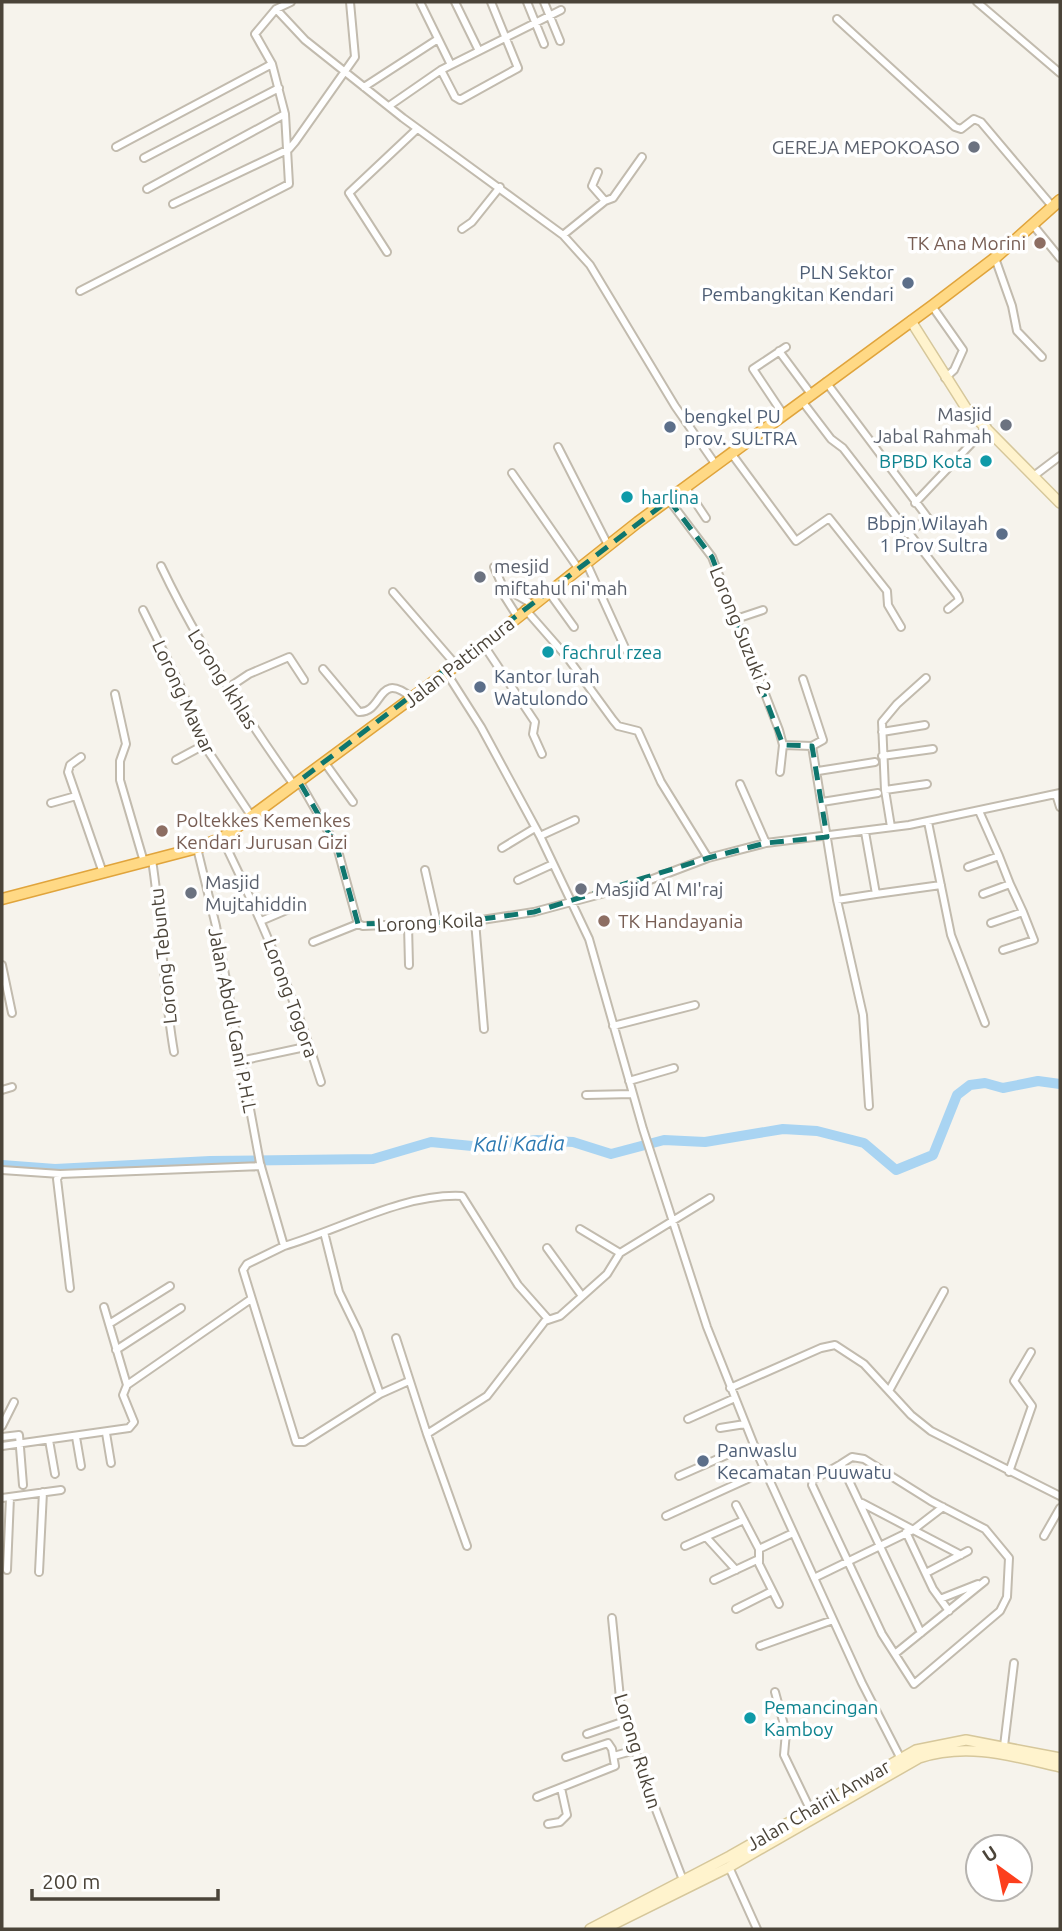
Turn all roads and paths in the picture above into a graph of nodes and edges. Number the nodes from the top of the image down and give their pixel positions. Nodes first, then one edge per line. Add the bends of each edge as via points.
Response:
1 (291, 2) edge
2 (350, 2) edge
3 (420, 2) edge
4 (455, 2) edge
5 (491, 2) edge
6 (527, 2) edge
7 (544, 2) edge
8 (977, 2) edge
9 (276, 9) junction
10 (561, 10) dead end
11 (550, 16) junction
12 (837, 19) dead end
13 (535, 23) junction
14 (438, 38) junction
15 (506, 38) junction
16 (560, 41) dead end
17 (544, 44) dead end
18 (479, 51) junction
19 (272, 64) junction
20 (451, 65) junction
21 (440, 70) junction
22 (345, 72) junction
23 (1060, 73) edge
24 (364, 87) junction
25 (279, 88) junction
26 (389, 106) junction
27 (285, 114) junction
28 (416, 129) junction
29 (116, 147) dead end
30 (289, 149) junction
31 (642, 157) dead end
32 (144, 158) dead end
33 (598, 172) dead end
34 (500, 187) junction
35 (148, 189) dead end
36 (605, 201) junction
37 (1056, 203) edge
38 (173, 204) dead end
39 (1033, 225) junction
40 (462, 229) dead end
41 (563, 235) junction
42 (387, 252) dead end
43 (995, 258) junction
44 (1060, 258) edge
45 (80, 291) dead end
46 (932, 306) junction
47 (911, 321) junction
48 (786, 347) dead end
49 (779, 351) junction
50 (1042, 357) dead end
51 (945, 378) junction
52 (826, 382) junction
53 (806, 397) junction
54 (783, 414) junction
55 (987, 427) junction
56 (558, 447) dead end
57 (731, 453) junction
58 (1060, 456) edge
59 (716, 465) junction
60 (512, 473) dead end
61 (1035, 475) junction
62 (686, 488) junction
63 (669, 499) junction
64 (915, 503) junction
65 (1060, 503) edge
66 (706, 518) dead end
67 (907, 534) junction
68 (608, 545) junction
69 (582, 565) junction
70 (161, 566) dead end
71 (495, 567) dead end
72 (503, 587) junction
73 (548, 591) junction
74 (393, 592) dead end
75 (948, 609) dead end
76 (143, 610) dead end
77 (525, 610) junction
78 (763, 610) dead end
79 (736, 619) junction
80 (574, 627) dead end
81 (901, 627) dead end
82 (483, 644) junction
83 (626, 650) dead end
84 (456, 665) junction
85 (323, 669) dead end
86 (446, 672) junction
87 (926, 678) dead end
88 (803, 679) dead end
89 (304, 680) dead end
90 (228, 688) junction
91 (115, 694) dead end
92 (412, 698) junction
93 (925, 725) dead end
94 (882, 732) junction
95 (204, 745) junction
96 (783, 745) junction
97 (812, 746) junction
98 (933, 749) dead end
99 (542, 754) dead end
100 (882, 756) junction
101 (81, 757) dead end
102 (176, 760) dead end
103 (875, 762) dead end
104 (325, 763) junction
105 (818, 771) junction
106 (780, 772) dead end
107 (296, 783) junction
108 (740, 784) dead end
109 (927, 784) dead end
110 (881, 792) junction
111 (1058, 793) edge
112 (76, 796) junction
113 (353, 802) dead end
114 (51, 803) dead end
115 (822, 803) junction
116 (1060, 807) edge
117 (979, 811) junction
118 (252, 817) junction
119 (575, 820) dead end
120 (928, 822) junction
121 (891, 827) junction
122 (535, 828) junction
123 (865, 832) junction
124 (540, 836) junction
125 (827, 837) junction
126 (222, 838) junction
127 (766, 843) junction
128 (197, 848) junction
129 (502, 848) dead end
130 (999, 856) junction
131 (708, 858) junction
132 (148, 861) junction
133 (553, 864) junction
134 (968, 867) dead end
135 (425, 870) dead end
136 (103, 873) junction
137 (517, 880) dead end
138 (1010, 884) junction
139 (941, 885) junction
140 (876, 894) junction
141 (983, 894) dead end
142 (2, 899) edge
143 (837, 900) junction
144 (573, 902) junction
145 (293, 906) dead end
146 (1023, 912) junction
147 (261, 920) junction
148 (475, 921) junction
149 (437, 923) junction
150 (991, 923) dead end
151 (358, 924) junction
152 (408, 925) junction
153 (313, 942) dead end
154 (1003, 950) dead end
155 (2, 965) edge
156 (409, 965) dead end
157 (695, 1005) dead end
158 (12, 1013) dead end
159 (985, 1023) dead end
160 (613, 1026) junction
161 (484, 1029) dead end
162 (310, 1046) junction
163 (174, 1052) dead end
164 (240, 1061) junction
165 (674, 1068) dead end
166 (629, 1081) junction
167 (321, 1082) dead end
168 (12, 1087) dead end
169 (2, 1090) edge
170 (633, 1094) junction
171 (586, 1095) dead end
172 (869, 1106) dead end
173 (261, 1165) junction
174 (2, 1170) edge
175 (60, 1174) junction
176 (710, 1198) dead end
177 (672, 1219) junction
178 (580, 1229) dead end
179 (324, 1233) junction
180 (284, 1246) junction
181 (547, 1248) dead end
182 (620, 1253) junction
183 (170, 1286) dead end
184 (70, 1288) dead end
185 (944, 1292) dead end
186 (582, 1296) junction
187 (251, 1299) junction
188 (104, 1307) dead end
189 (181, 1308) dead end
190 (548, 1319) junction
191 (109, 1325) junction
192 (396, 1338) dead end
193 (116, 1350) junction
194 (1031, 1352) dead end
195 (410, 1381) junction
196 (127, 1385) junction
197 (730, 1388) junction
198 (890, 1389) junction
199 (380, 1394) junction
200 (735, 1398) junction
201 (14, 1402) dead end
202 (688, 1419) dead end
203 (745, 1424) junction
204 (2, 1426) edge
205 (720, 1428) dead end
206 (106, 1433) junction
207 (427, 1434) junction
208 (2, 1437) edge
209 (76, 1437) junction
210 (49, 1440) junction
211 (19, 1443) junction
212 (2, 1446) edge
213 (758, 1455) junction
214 (111, 1462) dead end
215 (841, 1464) junction
216 (81, 1466) dead end
217 (765, 1471) junction
218 (1009, 1472) junction
219 (55, 1474) dead end
220 (679, 1476) dead end
221 (23, 1485) dead end
222 (61, 1490) dead end
223 (43, 1492) junction
224 (1060, 1496) edge
225 (6, 1498) edge
226 (860, 1502) junction
227 (736, 1505) dead end
228 (943, 1507) junction
229 (1060, 1508) edge
230 (666, 1516) dead end
231 (744, 1520) junction
232 (909, 1531) junction
233 (793, 1533) junction
234 (1044, 1536) dead end
235 (706, 1537) junction
236 (467, 1546) dead end
237 (685, 1546) dead end
238 (880, 1546) junction
239 (759, 1549) junction
240 (759, 1559) junction
241 (849, 1561) junction
242 (7, 1570) dead end
243 (736, 1570) junction
244 (39, 1572) dead end
245 (926, 1573) junction
246 (814, 1578) junction
247 (714, 1580) dead end
248 (772, 1591) junction
249 (940, 1600) junction
250 (779, 1604) dead end
251 (736, 1609) dead end
252 (949, 1611) junction
253 (612, 1618) dead end
254 (833, 1620) junction
255 (921, 1633) junction
256 (760, 1646) dead end
257 (896, 1653) junction
258 (1014, 1663) dead end
259 (775, 1692) dead end
260 (625, 1721) junction
261 (587, 1734) dead end
262 (1004, 1746) junction
263 (635, 1749) junction
264 (614, 1756) junction
265 (566, 1757) dead end
266 (1060, 1758) edge
267 (903, 1761) junction
268 (1060, 1767) edge
269 (561, 1788) junction
270 (537, 1797) dead end
271 (811, 1811) junction
272 (548, 1824) dead end
273 (729, 1867) junction
274 (683, 1880) junction
275 (664, 1894) junction
276 (590, 1929) edge
277 (604, 1929) edge
278 (757, 1929) edge

1 - 9 street
2 - 22 street via 355,57
3 - 14 street
4 - 18 street
5 - 15 street
6 - 13 street
7 - 11 street
8 - 23 street
9 - 19 street via 255,34
9 - 22 street
10 - 11 street
11 - 13 street
11 - 16 street
12 - 37 street via 955,127 961,129 974,119 981,122
13 - 15 street
13 - 17 street
14 - 20 street
14 - 24 street
15 - 18 street
15 - 21 street via 518,68 460,100
18 - 20 street
19 - 25 street
19 - 29 street
20 - 21 street
21 - 26 street
22 - 24 street
22 - 30 street
24 - 26 street
25 - 27 street
25 - 32 street
26 - 28 street
27 - 30 street
27 - 35 street
28 - 34 street
28 - 42 street via 349,193
30 - 38 street
30 - 45 street via 289,184
31 - 36 street via 617,195
33 - 36 street via 592,186
34 - 40 street
34 - 41 street
36 - 41 street
37 - 39 highway, Jalan Pattimura
39 - 43 highway, Jalan Pattimura
39 - 44 street
41 - 59 street via 584,256
43 - 46 highway, Jalan Pattimura
43 - 50 street via 1017,331
46 - 47 highway, Jalan Pattimura
46 - 51 street via 963,350
47 - 51 main road
47 - 52 highway, Jalan Pattimura
48 - 49 street
49 - 53 street
49 - 54 street via 753,369
51 - 55 main road
52 - 53 highway, Jalan Pattimura
52 - 64 street
53 - 54 highway, Jalan Pattimura
53 - 67 street via 831,439 844,448
54 - 57 highway, Jalan Pattimura
55 - 61 main road
55 - 64 street
56 - 68 street
57 - 59 highway, Jalan Pattimura
57 - 81 street via 796,541 829,517 887,591 890,610
58 - 61 street
59 - 62 highway, Jalan Pattimura
60 - 69 street
61 - 65 main road
62 - 63 highway, Jalan Pattimura
62 - 66 street
63 - 68 highway, Jalan Pattimura
63 - 79 street, Lorong Suzuki 2 via 709,551
64 - 67 street via 928,518
67 - 75 street via 958,598
68 - 69 highway, Jalan Pattimura
69 - 73 highway, Jalan Pattimura
69 - 83 street
70 - 90 street, Lorong Ikhlas
71 - 72 street
72 - 77 street
72 - 77 street via 505,597
73 - 77 highway, Jalan Pattimura
73 - 80 street
74 - 84 street
76 - 95 street, Lorong Mawar
77 - 82 highway, Jalan Pattimura
77 - 131 street via 618,726 638,731 662,782
78 - 79 street
79 - 96 street, Lorong Suzuki 2
82 - 84 highway, Jalan Pattimura
82 - 99 street via 535,722 533,734
84 - 86 highway, Jalan Pattimura
85 - 92 street via 359,712 392,688
86 - 92 highway, Jalan Pattimura
86 - 122 street
87 - 94 street via 885,717
88 - 97 street via 824,736
89 - 90 street via 290,657
90 - 107 street, Lorong Ikhlas
91 - 132 street, Lorong Tebuntu via 125,744 120,780
92 - 104 highway, Jalan Pattimura
93 - 94 street
94 - 100 street
95 - 102 street
95 - 118 street, Lorong Mawar
96 - 97 street
96 - 106 street, Lorong Suzuki 2
97 - 105 street
98 - 100 street
100 - 110 street
101 - 112 street via 68,769
103 - 105 street
104 - 107 highway, Jalan Pattimura
104 - 113 street
105 - 115 street
107 - 118 highway, Jalan Pattimura
107 - 151 street, Lorong Koila via 334,841
108 - 127 street
109 - 110 street
110 - 115 street
110 - 121 street
111 - 116 street
111 - 117 street, Lorong Koila
112 - 114 street
112 - 136 street
115 - 125 street
117 - 120 street, Lorong Koila
117 - 130 street
118 - 126 highway, Jalan Pattimura
119 - 124 street
120 - 121 street, Lorong Koila
120 - 139 street
121 - 123 street, Lorong Koila
122 - 124 street
122 - 129 street
123 - 125 street, Lorong Koila
123 - 140 street
124 - 133 street
125 - 127 street, Lorong Koila
125 - 143 street
126 - 128 highway, Jalan Pattimura
126 - 147 street, Lorong Togora
127 - 131 street, Lorong Koila
128 - 132 highway, Jalan Pattimura
128 - 164 street, Jalan Abdul Gani P.H.L
130 - 134 street
130 - 138 street
131 - 144 street, Lorong Koila via 661,877
132 - 136 highway, Jalan Pattimura
132 - 163 street, Lorong Tebuntu via 160,908
133 - 137 street
133 - 144 street
135 - 149 street
136 - 142 highway, Jalan Pattimura
138 - 141 street
138 - 146 street
139 - 140 street
139 - 159 street via 951,936
140 - 143 street
143 - 172 street via 863,1015
144 - 148 street, Lorong Koila
144 - 160 street via 596,958
145 - 147 street
146 - 150 street
146 - 154 street via 1034,940
147 - 162 street, Lorong Togora
148 - 149 street, Lorong Koila
148 - 161 street
149 - 152 street, Lorong Koila
151 - 152 street, Lorong Koila
151 - 153 street
152 - 156 street
155 - 158 street
157 - 160 street
160 - 166 street
162 - 164 street
162 - 167 street, Lorong Togora
164 - 173 street, Jalan Abdul Gani P.H.L
165 - 166 street
166 - 170 street
168 - 169 street
170 - 171 street
170 - 177 street
173 - 175 street
173 - 180 street, Jalan Abdul Gani P.H.L
174 - 175 street
175 - 184 street
176 - 177 street
177 - 182 street
177 - 197 street
178 - 182 street
179 - 180 street
179 - 190 street via 356,1218 462,1196 518,1285
179 - 199 street via 339,1292
180 - 187 street via 244,1267
181 - 186 street
182 - 186 street via 611,1271
183 - 191 street
185 - 198 street
186 - 190 street via 560,1316
187 - 196 street
187 - 199 street via 299,1444
188 - 191 street
189 - 193 street
190 - 207 street via 487,1396
191 - 193 street
192 - 195 street
193 - 196 street
194 - 218 street via 1014,1381 1032,1406
195 - 199 street
195 - 207 street
196 - 206 street via 123,1395 134,1424
197 - 198 street via 835,1345
197 - 200 street
198 - 218 street via 931,1431
200 - 202 street
200 - 203 street
201 - 204 street
203 - 205 street
203 - 213 street
206 - 209 street
206 - 214 street
207 - 236 street
208 - 211 street via 17,1434
209 - 210 street
209 - 216 street
210 - 211 street
210 - 219 street
211 - 212 street
211 - 221 street
213 - 217 street
213 - 220 street via 738,1450
215 - 226 street
215 - 228 street via 852,1457 864,1459
215 - 241 street via 812,1485
217 - 230 street
217 - 233 street
218 - 224 street
222 - 223 street
223 - 225 street
223 - 244 street
225 - 242 street
226 - 232 street
226 - 238 street
227 - 231 street
228 - 232 street
228 - 257 street via 997,1539 1010,1561 1007,1597 997,1614 914,1684
229 - 234 street
231 - 235 street
231 - 239 street
232 - 238 street
232 - 245 street
232 - 245 street via 964,1553
233 - 239 street
233 - 246 street
235 - 237 street
235 - 243 street
238 - 241 street
238 - 255 street
239 - 240 street
240 - 243 street
240 - 248 street
241 - 246 street
241 - 257 street via 882,1634
243 - 247 street
245 - 249 street
246 - 254 street
248 - 250 street
248 - 251 street
249 - 252 street
249 - 252 street via 985,1581
252 - 255 street
253 - 260 street, Lorong Rukun
254 - 256 street
254 - 267 street
255 - 257 street
258 - 262 street
259 - 271 street via 786,1732 784,1755
260 - 261 street
260 - 263 street, Lorong Rukun
262 - 266 main road, Jalan Chairil Anwar
262 - 267 main road, Jalan Chairil Anwar via 967,1740 942,1742
263 - 264 street
263 - 274 street, Lorong Rukun
264 - 265 street via 606,1743
264 - 269 street via 614,1769
267 - 268 main road, Jalan Chairil Anwar via 962,1749
267 - 271 main road, Jalan Chairil Anwar
267 - 273 main road, Jalan Chairil Anwar
269 - 270 street
269 - 272 street via 567,1815
271 - 274 main road, Jalan Chairil Anwar
273 - 275 main road, Jalan Chairil Anwar
273 - 278 street
274 - 275 main road, Jalan Chairil Anwar
275 - 276 main road, Jalan Chairil Anwar
275 - 277 main road, Jalan Chairil Anwar

